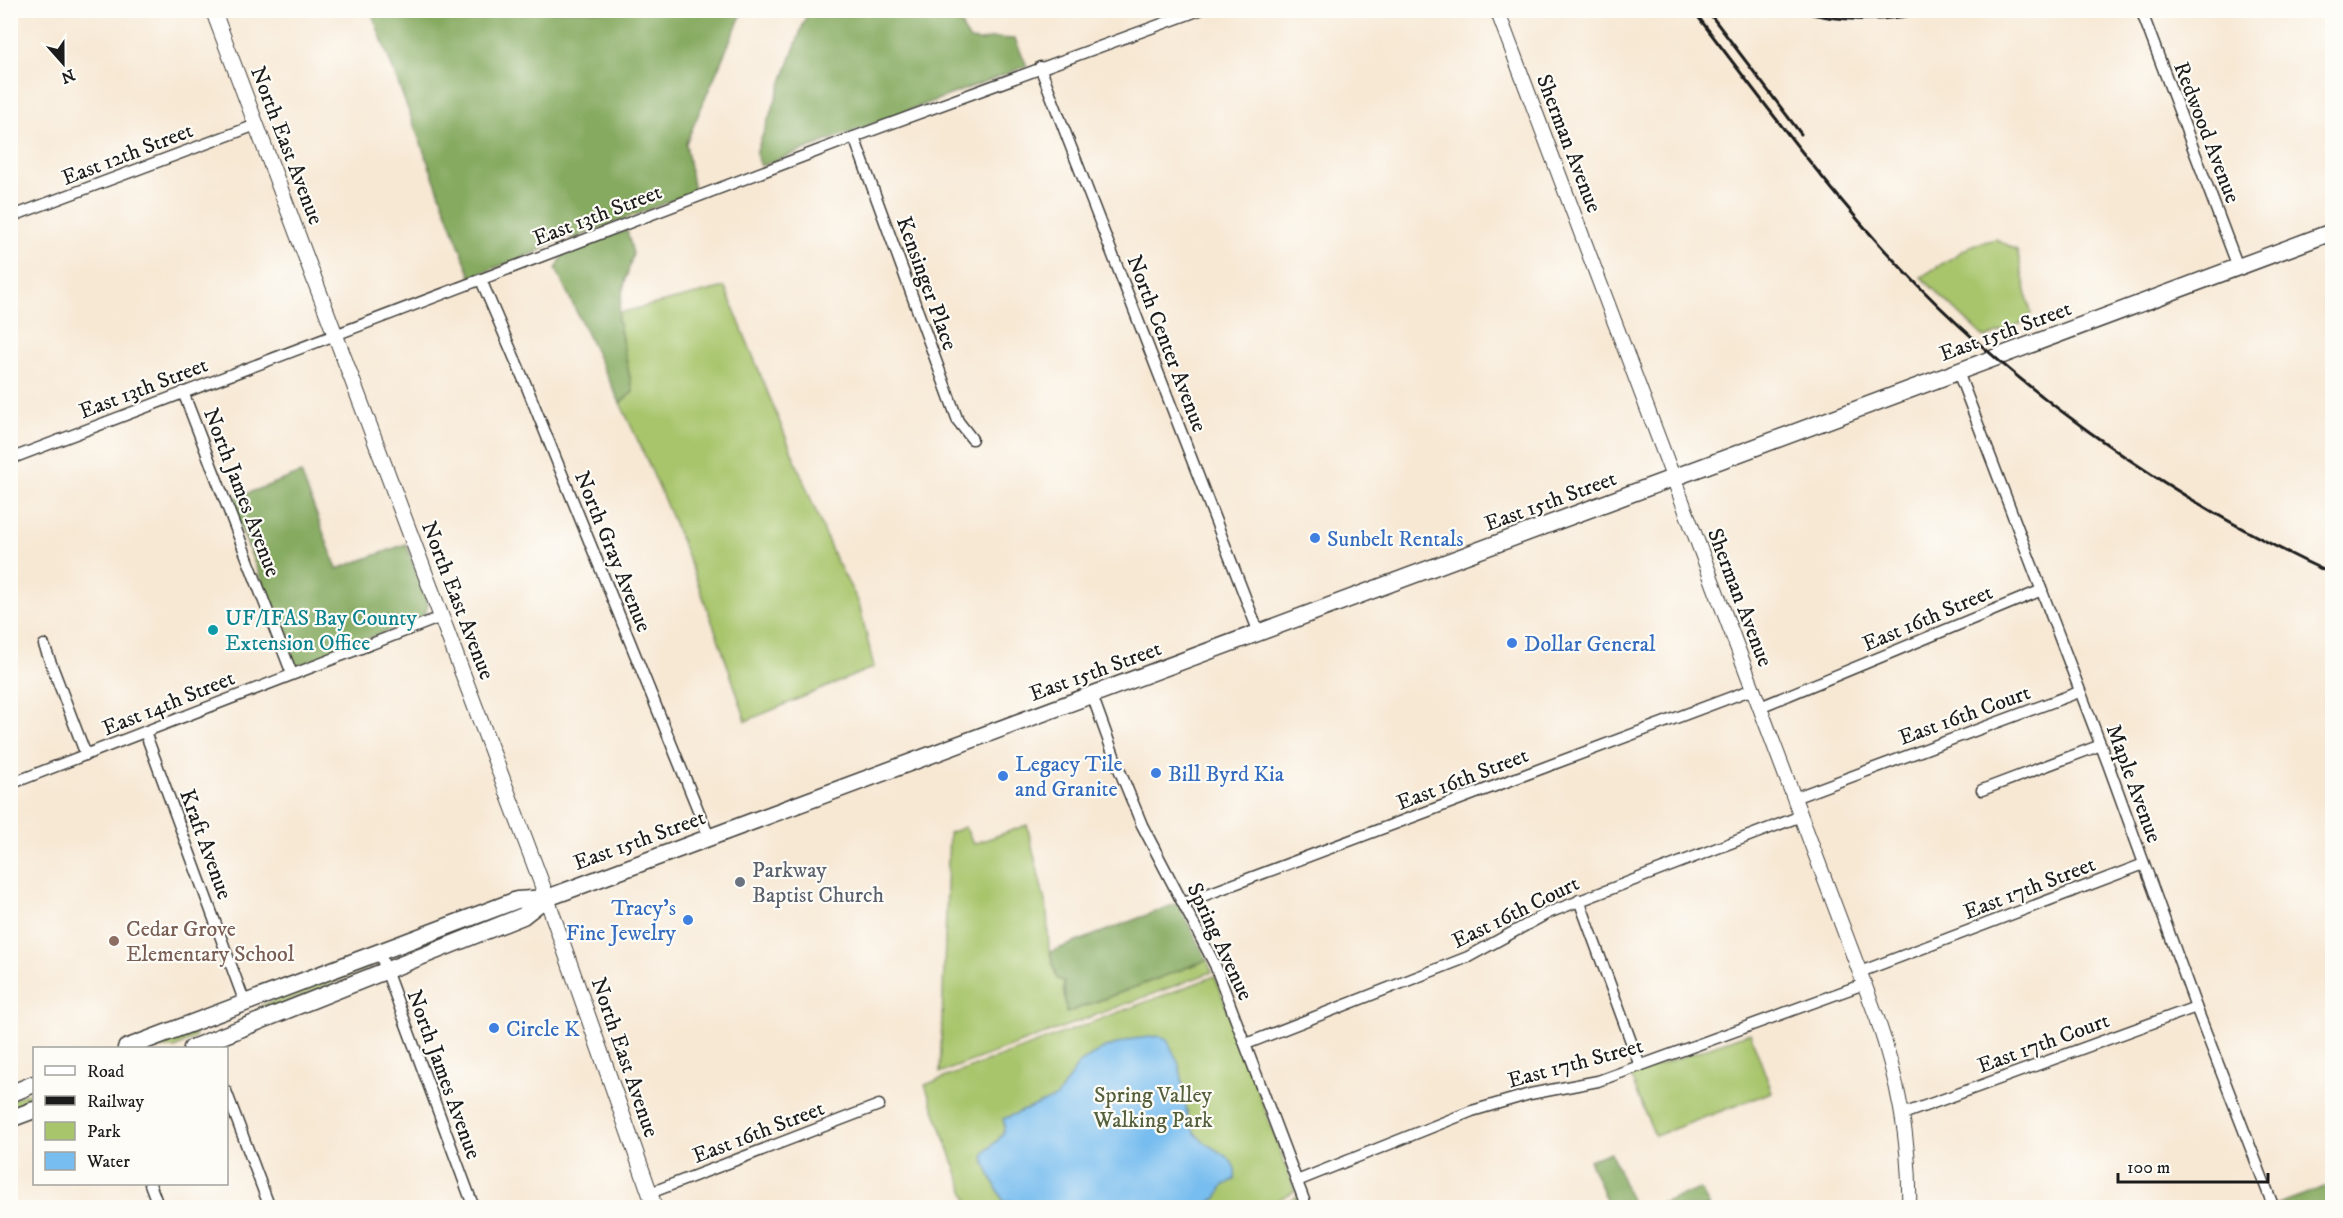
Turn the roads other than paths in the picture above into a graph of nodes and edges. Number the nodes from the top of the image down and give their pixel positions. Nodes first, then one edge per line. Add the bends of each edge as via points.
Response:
1 (213, 10) edge
2 (1165, 10) edge
3 (1200, 10) edge
4 (1497, 10) edge
5 (2141, 10) edge
6 (1169, 22) junction
7 (1041, 67) junction
8 (256, 125) junction
9 (854, 137) junction
10 (10, 217) edge
11 (2332, 232) edge
12 (2238, 267) junction
13 (481, 280) junction
14 (336, 334) junction
15 (1958, 372) junction
16 (183, 392) junction
17 (972, 439) dead end
18 (10, 459) edge
19 (1674, 478) junction
20 (2042, 590) junction
21 (441, 617) junction
22 (1259, 633) junction
23 (44, 645) dead end
24 (292, 674) junction
25 (1753, 689) junction
26 (2079, 692) junction
27 (1092, 695) junction
28 (1760, 707) junction
29 (145, 732) junction
30 (2101, 745) junction
31 (86, 755) junction
32 (10, 784) edge
33 (1982, 790) dead end
34 (1794, 798) junction
35 (1801, 816) junction
36 (709, 837) junction
37 (2144, 864) junction
38 (547, 898) junction
39 (1579, 900) junction
40 (1184, 903) junction
41 (380, 954) junction
42 (386, 970) junction
43 (1862, 978) junction
44 (245, 1003) junction
45 (2196, 1007) junction
46 (270, 1017) junction
47 (200, 1020) junction
48 (234, 1032) junction
49 (1246, 1044) junction
50 (209, 1045) edge
51 (129, 1047) edge
52 (1640, 1066) junction
53 (33, 1084) edge
54 (10, 1094) edge
55 (228, 1096) edge
56 (879, 1106) dead end
57 (33, 1110) edge
58 (1903, 1114) junction
59 (10, 1119) edge
60 (1297, 1181) junction
61 (150, 1185) edge
62 (652, 1200) edge
63 (159, 1208) edge
64 (270, 1208) edge
65 (474, 1208) edge
66 (1307, 1208) edge
67 (1909, 1208) edge
68 (2274, 1208) edge

1 - 8 main road, North East Avenue
2 - 6 street
3 - 6 street, East 13th Street
4 - 19 street, Sherman Avenue
5 - 12 street, Redwood Avenue
6 - 7 street, East 13th Street
7 - 9 street, East 13th Street
7 - 22 street, North Center Avenue
8 - 10 street, East 12th Street
8 - 14 main road, North East Avenue
9 - 13 street, East 13th Street
9 - 17 street, Kensinger Place via 958,421
11 - 12 main road, East 15th Street
12 - 15 main road, East 15th Street
13 - 14 street, East 13th Street
13 - 36 street, North Gray Avenue
14 - 16 street, East 13th Street
14 - 21 main road, North East Avenue
15 - 19 main road, East 15th Street
15 - 20 street, Maple Avenue
16 - 18 street, East 13th Street
16 - 24 street, North James Avenue
19 - 22 main road, East 15th Street
19 - 25 street, Sherman Avenue
20 - 26 street, Maple Avenue
20 - 28 street, East 16th Street
21 - 24 street, East 14th Street
21 - 38 main road, North East Avenue
22 - 27 main road, East 15th Street
23 - 31 street
24 - 29 street, East 14th Street
25 - 28 street, Sherman Avenue
25 - 40 street, East 16th Street
26 - 30 street, Maple Avenue
26 - 34 street, East 16th Court
27 - 36 main road, East 15th Street
27 - 40 street, Spring Avenue via 1138,816
28 - 34 street, Sherman Avenue
29 - 31 street, East 14th Street
29 - 44 street, Kraft Avenue
30 - 33 street
30 - 37 street, Maple Avenue
31 - 32 street, East 14th Street
34 - 35 street, Sherman Avenue
35 - 39 street, East 16th Court
35 - 43 street, Sherman Avenue
36 - 38 main road, East 15th Street
37 - 43 street, East 17th Street
37 - 45 street, Maple Avenue
38 - 41 main road, East 15th Street via 517,900
38 - 42 main road, East 15th Street via 523,916
38 - 62 main road, North East Avenue
39 - 49 street, East 16th Court via 1468,957
39 - 52 street
40 - 49 street, Spring Avenue via 1215,965
41 - 42 street, North James Avenue
41 - 44 main road, East 15th Street
42 - 46 main road, East 15th Street
42 - 65 street, North James Avenue
43 - 52 street, East 17th Street
43 - 58 street, Sherman Avenue via 1892,1063
44 - 46 main road via 253,1014
44 - 47 main road, East 15th Street
44 - 48 main road via 246,1014
45 - 58 street, East 17th Court
45 - 68 street, Maple Avenue
46 - 48 main road, East 15th Street
47 - 50 street
47 - 51 main road, East 15th Street
48 - 50 main road, East 15th Street
49 - 60 street, Spring Avenue
52 - 60 street, East 17th Street via 1598,1081 1530,1094 1472,1111
53 - 54 main road
55 - 64 street
56 - 62 street, East 16th Street
57 - 59 main road
58 - 67 street, Sherman Avenue
60 - 66 street, Spring Avenue
61 - 63 street

